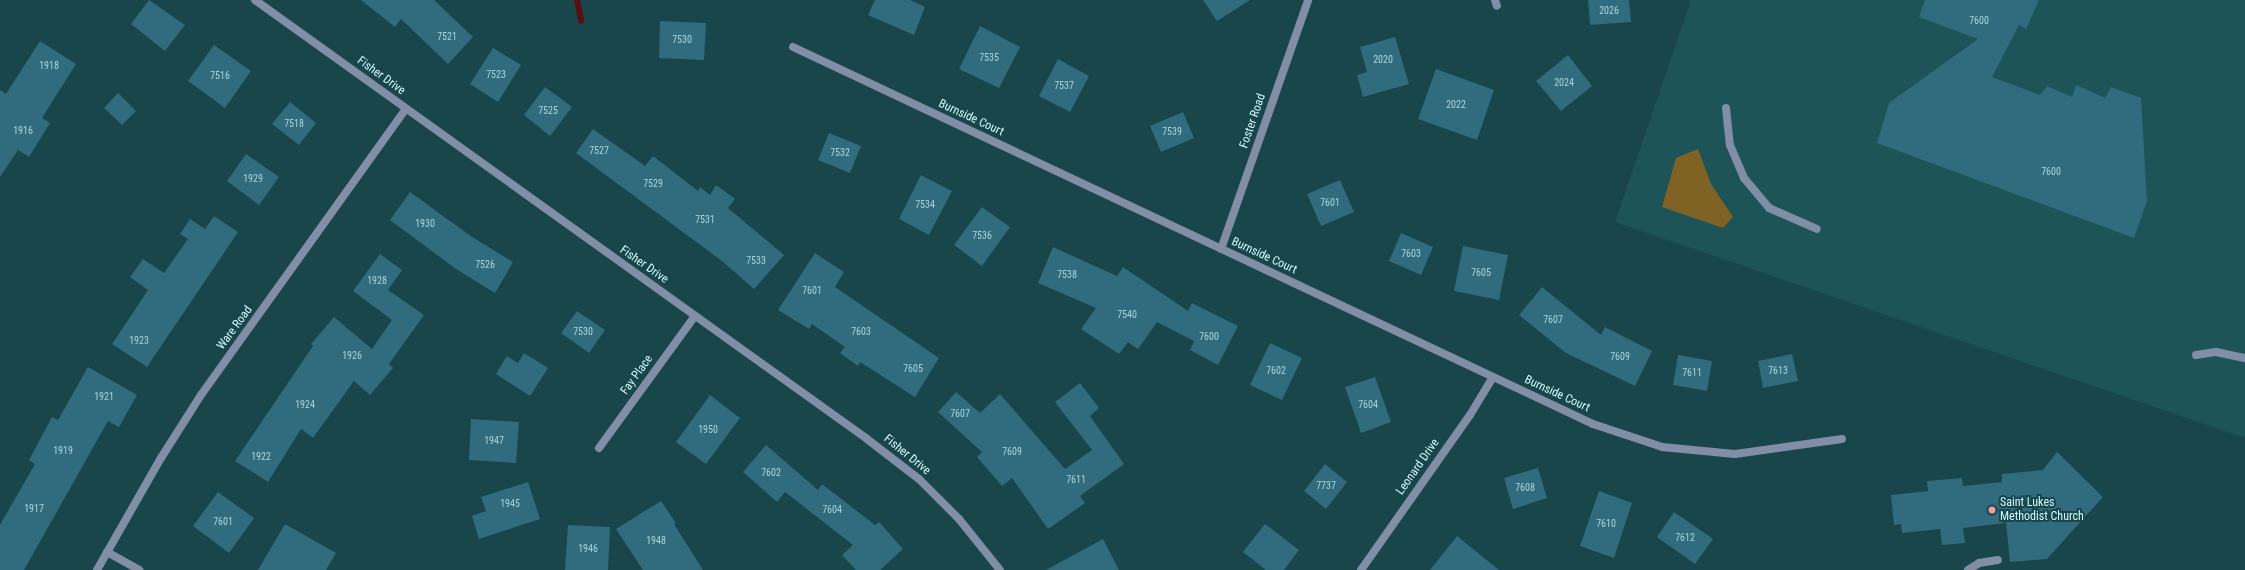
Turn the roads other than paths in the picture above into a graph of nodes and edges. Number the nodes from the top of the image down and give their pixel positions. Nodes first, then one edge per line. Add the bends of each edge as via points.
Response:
1 (255, 0) edge
2 (1308, 0) edge
3 (793, 47) dead end
4 (1726, 108) dead end
5 (406, 109) junction
6 (1817, 229) dead end
7 (1221, 249) junction
8 (695, 316) junction
9 (2196, 355) dead end
10 (2245, 358) edge
11 (1493, 377) junction
12 (1842, 439) dead end
13 (599, 448) dead end
14 (107, 552) junction
15 (1998, 560) dead end
16 (97, 570) edge
17 (139, 570) edge
18 (1000, 570) edge
19 (1361, 570) edge
20 (1968, 570) edge

1 - 5 street, Fisher Drive
2 - 7 street, Foster Road
3 - 7 street, Burnside Court
4 - 6 street via 1730,145 1744,178 1769,208
5 - 8 street, Fisher Drive
5 - 14 street, Ware Road via 201,395
7 - 11 street, Burnside Court
8 - 13 street, Fay Place
8 - 18 street, Fisher Drive via 919,479 959,519
9 - 10 street via 2216,352
11 - 12 street, Burnside Court via 1593,424 1662,447 1735,454
11 - 19 street, Leonard Drive via 1470,415
14 - 16 street, Ware Road
14 - 17 street
15 - 20 street via 1979,563

